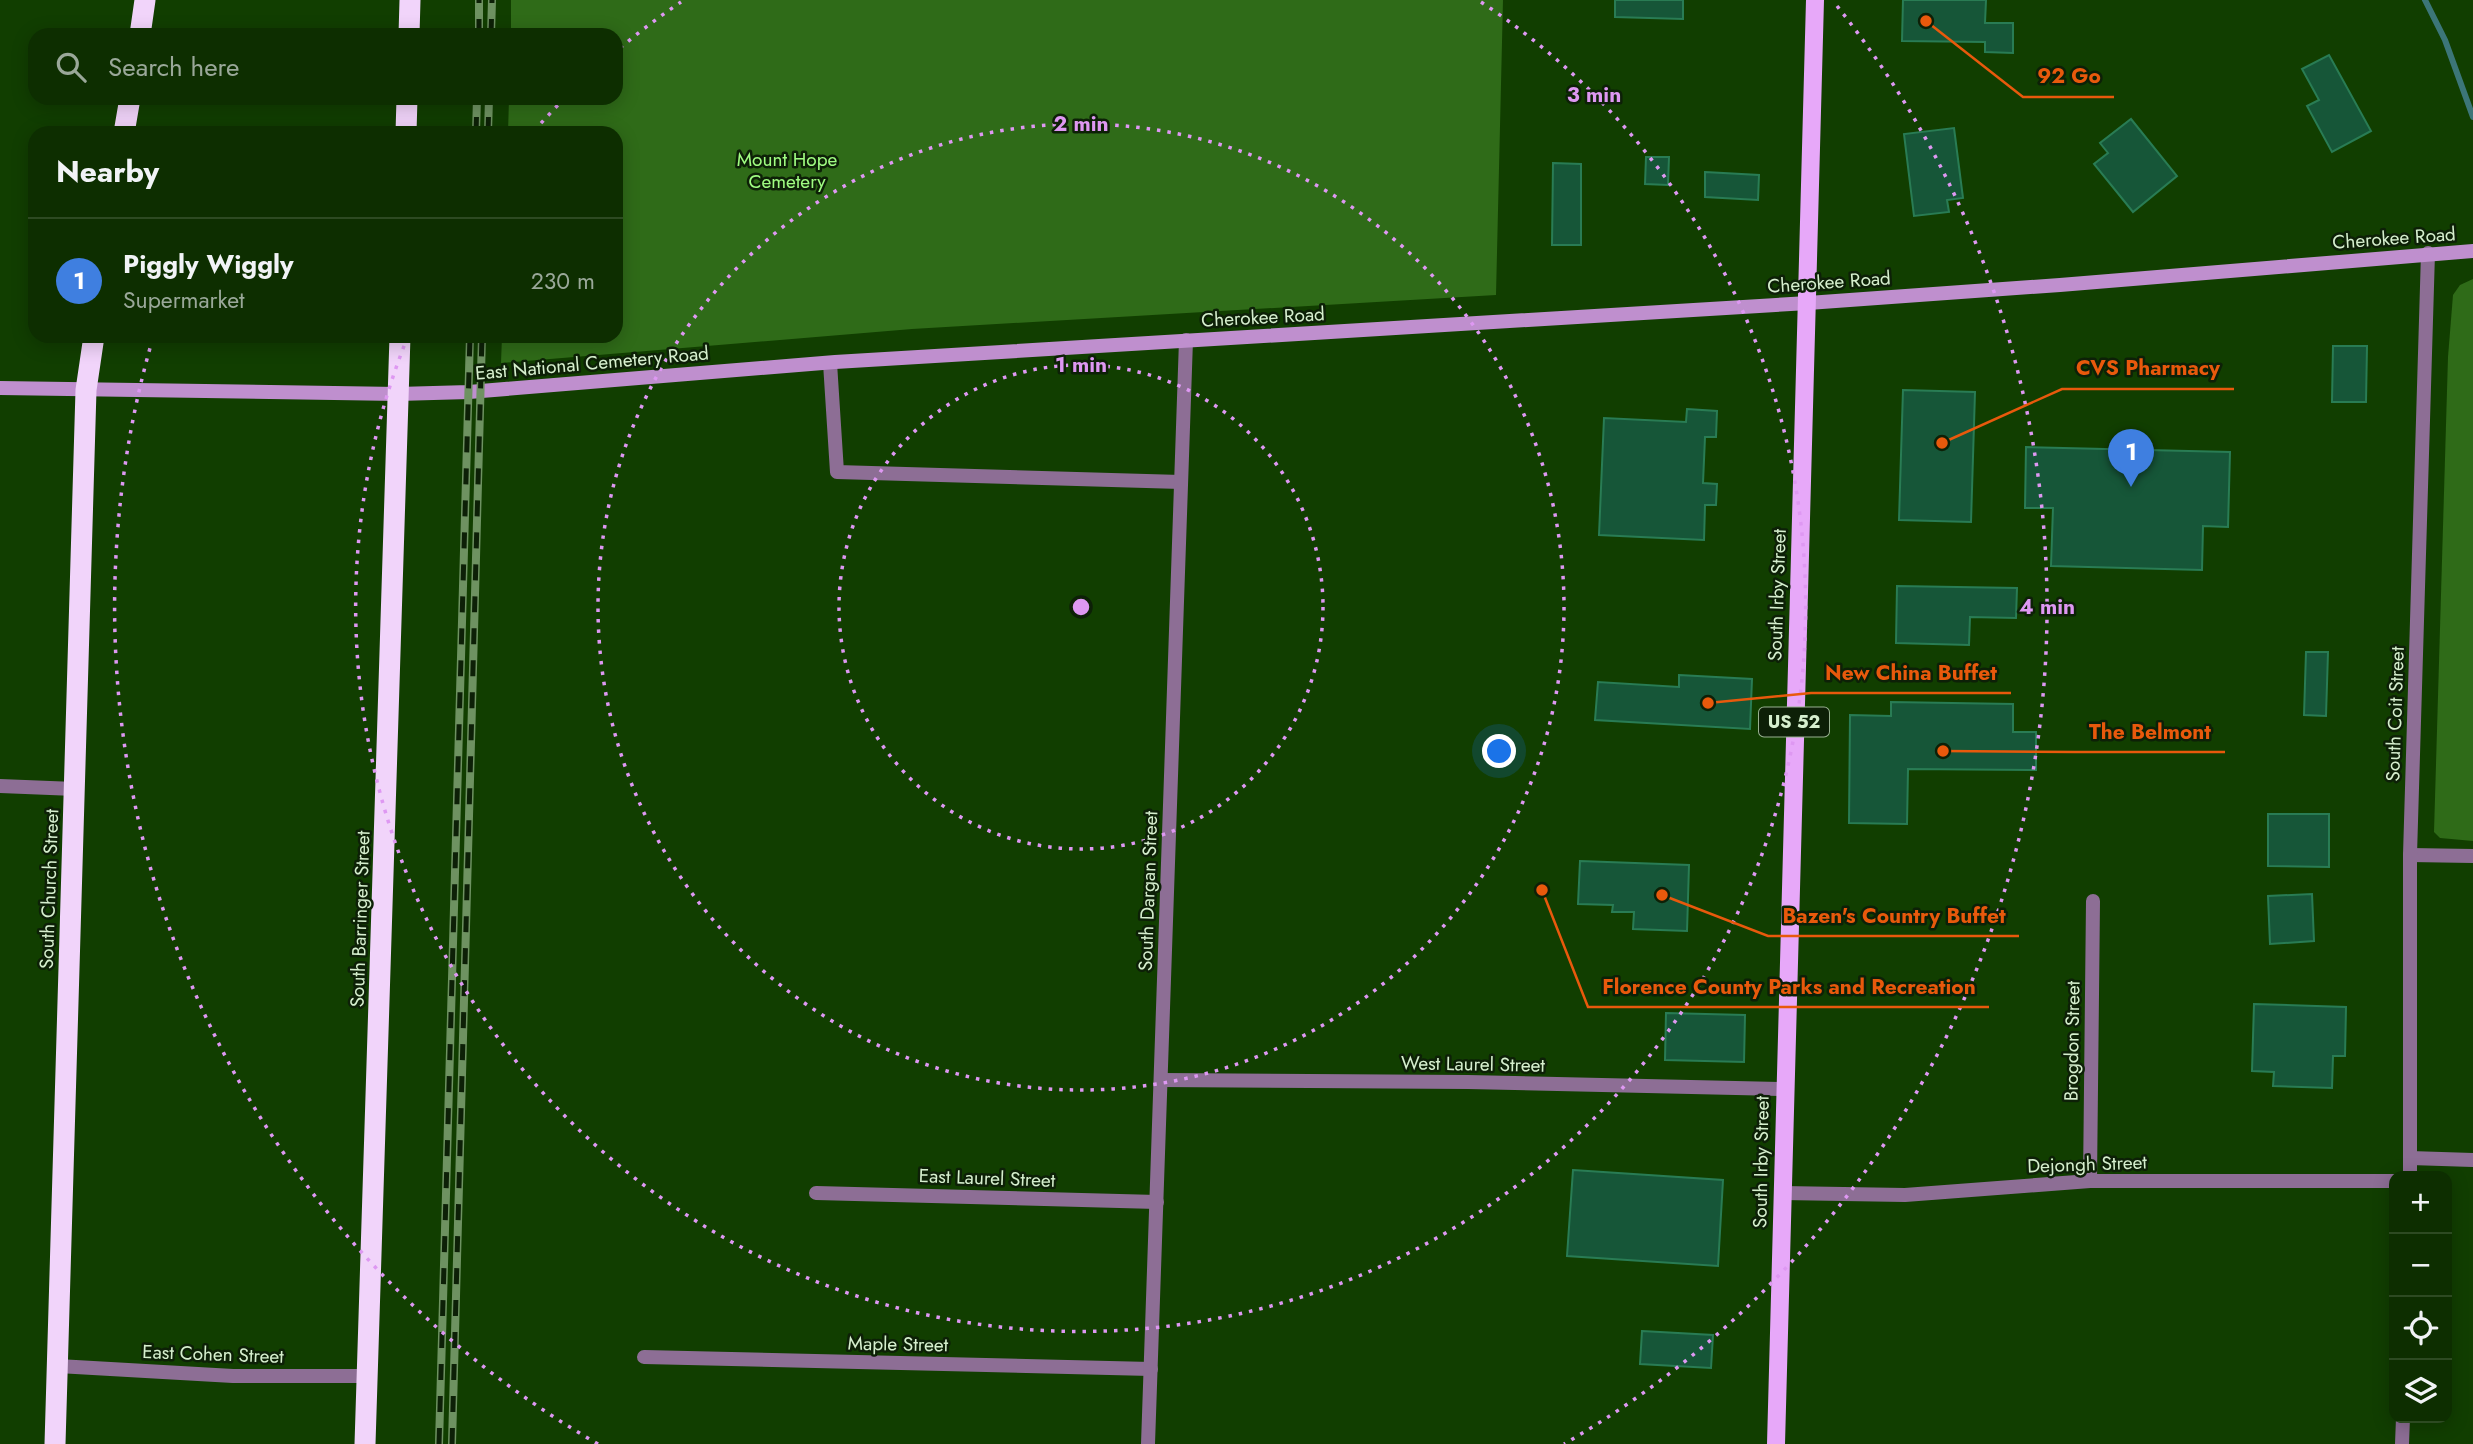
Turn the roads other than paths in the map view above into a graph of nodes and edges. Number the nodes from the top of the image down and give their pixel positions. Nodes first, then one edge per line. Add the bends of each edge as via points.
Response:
1 (145, 0) edge
2 (410, 0) edge
3 (1815, 0) edge
4 (142, 28) edge
5 (409, 28) edge
6 (129, 105) edge
7 (407, 105) edge
8 (125, 126) edge
9 (406, 126) edge
10 (2473, 251) edge
11 (2428, 253) junction
12 (1808, 303) junction
13 (1186, 340) junction
14 (93, 343) edge
15 (400, 343) edge
16 (830, 363) junction
17 (0, 388) edge
18 (86, 390) junction
19 (398, 394) junction
20 (1181, 482) junction
21 (0, 786) edge
22 (75, 789) junction
23 (2410, 855) junction
24 (2473, 856) edge
25 (2093, 901) dead end
26 (1161, 1080) junction
27 (1784, 1089) junction
28 (2410, 1158) junction
29 (2473, 1160) edge
30 (2410, 1171) edge
31 (2090, 1181) junction
32 (2389, 1181) edge
33 (816, 1192) dead end
34 (1782, 1193) junction
35 (1157, 1202) junction
36 (645, 1357) dead end
37 (58, 1366) junction
38 (1151, 1369) junction
39 (368, 1376) junction
40 (2403, 1423) edge
41 (55, 1444) edge
42 (365, 1444) edge
43 (1148, 1444) edge
44 (1776, 1444) edge
45 (2402, 1444) edge

1 - 4 highway
2 - 5 highway
3 - 12 main road, South Irby Street / US 52
6 - 8 highway
7 - 9 highway
10 - 11 street, Cherokee Road
11 - 12 street, Cherokee Road
11 - 23 street, South Coit Street
12 - 13 street, Cherokee Road
12 - 27 main road, South Irby Street / US 52
13 - 16 street, East National Cemetery Road
13 - 20 street, South Dargan Street
14 - 18 highway, South Church Street
15 - 19 highway, South Barringer Street
16 - 19 street, East National Cemetery Road
16 - 20 street via 837,471
17 - 18 street, East National Cemetery Road
18 - 19 street, East National Cemetery Road
18 - 22 highway, South Church Street
19 - 39 highway, South Barringer Street
20 - 26 street, South Dargan Street
21 - 22 street
22 - 37 highway, South Church Street
23 - 24 street
23 - 28 street, South Coit Street
25 - 31 street, Brogdon Street
26 - 27 street, West Laurel Street
26 - 35 street, South Dargan Street
27 - 34 main road, South Irby Street / US 52
28 - 29 street
28 - 30 street, South Coit Street
31 - 32 street, Dejongh Street
31 - 34 street, Dejongh Street via 1905,1195
33 - 35 street, East Laurel Street
34 - 44 main road, South Irby Street / US 52
35 - 38 street, South Dargan Street
36 - 38 street, Maple Street
37 - 39 street, East Cohen Street via 233,1376
37 - 41 highway, South Church Street
38 - 43 street, South Dargan Street
39 - 42 highway, South Barringer Street
40 - 45 street

